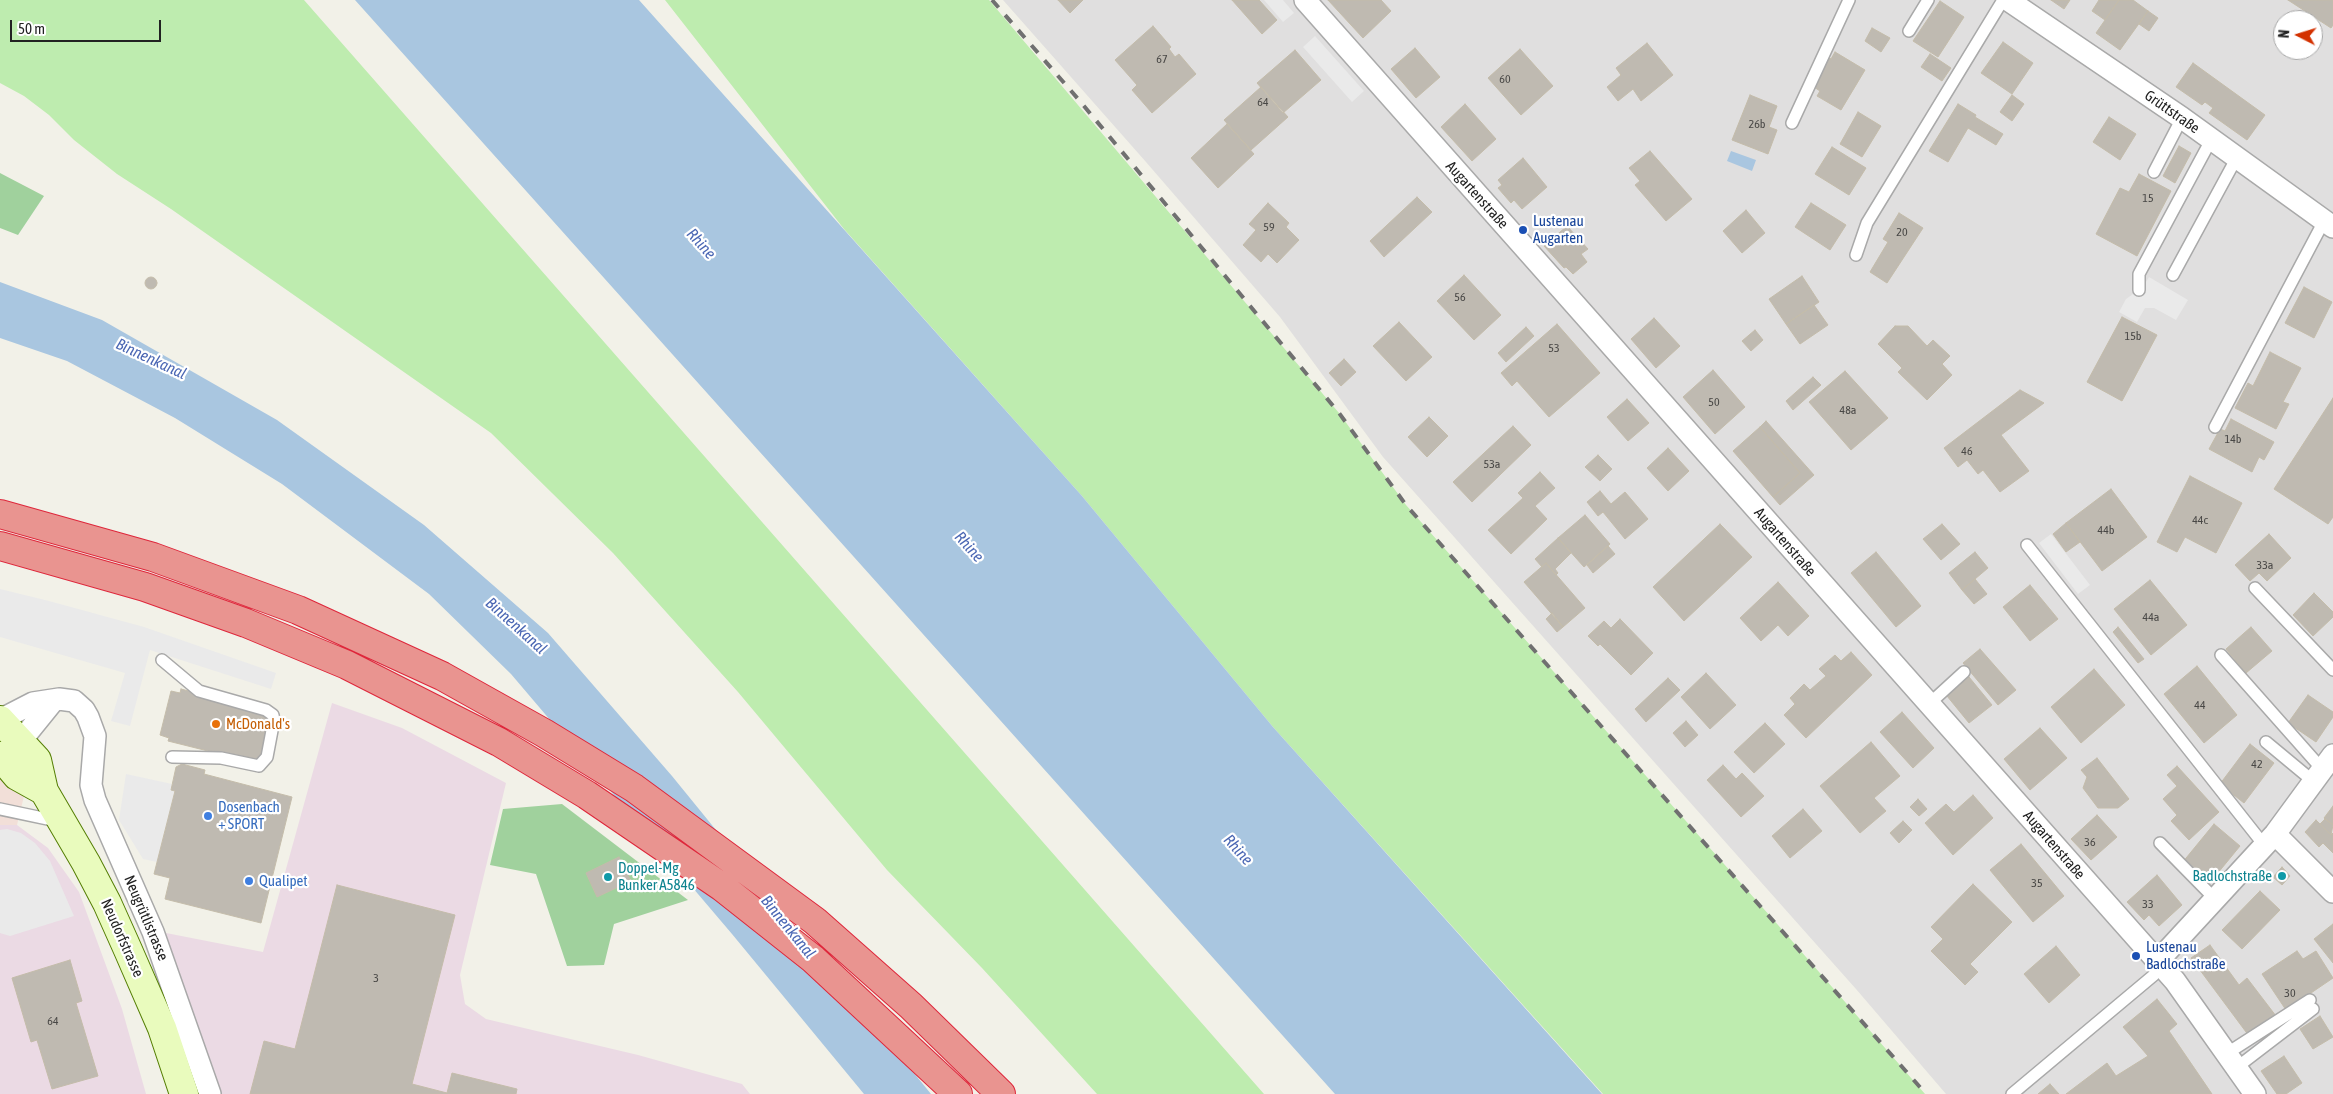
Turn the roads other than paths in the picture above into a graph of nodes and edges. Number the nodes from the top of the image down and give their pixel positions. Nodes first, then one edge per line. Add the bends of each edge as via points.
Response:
1 (1305, 0) edge
2 (1849, 0) edge
3 (1928, 0) edge
4 (2002, 0) edge
5 (2008, 0) edge
6 (1909, 31) dead end
7 (2182, 118) junction
8 (1792, 123) dead end
9 (2211, 140) junction
10 (2236, 159) junction
11 (2154, 172) dead end
12 (2329, 224) edge
13 (1856, 255) dead end
14 (2173, 275) dead end
15 (2139, 290) dead end
16 (2215, 427) dead end
17 (0, 514) edge
18 (2027, 545) dead end
19 (0, 546) edge
20 (2255, 588) dead end
21 (2221, 655) dead end
22 (162, 660) dead end
23 (2333, 670) edge
24 (1964, 672) dead end
25 (54, 700) junction
26 (1929, 704) junction
27 (0, 720) edge
28 (2266, 742) dead end
29 (5, 754) edge
30 (172, 757) dead end
31 (2322, 768) edge
32 (0, 808) edge
33 (63, 823) junction
34 (2270, 839) junction
35 (2160, 843) dead end
36 (2333, 892) edge
37 (2215, 899) junction
38 (2158, 961) junction
39 (2231, 1061) junction
40 (184, 1094) edge
41 (210, 1094) edge
42 (958, 1094) edge
43 (1001, 1094) edge
44 (2012, 1094) edge
45 (2255, 1094) edge

1 - 26 street, Augartenstraße
2 - 8 lane
3 - 6 lane
4 - 13 lane via 1867,223
5 - 7 street, Grüttstraße
7 - 9 street, Grüttstraße
7 - 11 lane
9 - 10 street, Grüttstraße
9 - 15 lane via 2139,274
10 - 12 street, Grüttstraße
10 - 14 lane
12 - 16 lane
17 - 43 highway via 154,557 261,596 392,652 500,707 634,788 814,922 911,1006
18 - 34 lane
19 - 42 highway via 145,587 229,617 347,665 450,716 587,795 722,887 813,959
20 - 23 lane
21 - 31 lane
22 - 30 lane via 199,691 266,710 273,714 274,720 267,757 259,766 221,758
24 - 26 lane
25 - 27 street via 33,703
25 - 29 street
25 - 41 street, Neugrütlistrasse via 70,700 84,710 92,726 95,742 91,776 95,800 153,932
26 - 38 street, Augartenstraße
27 - 29 main road, Neudorfstrasse
28 - 31 lane
29 - 33 main road, Neudorfstrasse via 37,760 44,791
31 - 34 street
32 - 33 lane
33 - 40 main road, Neudorfstrasse via 111,911 162,1028
34 - 36 street
34 - 37 street
35 - 37 lane
37 - 38 street
38 - 39 street, Augartenstraße via 2175,980
38 - 44 lane via 2154,975
39 - 39 lane via 2311,1005
39 - 45 street, Augartenstraße

